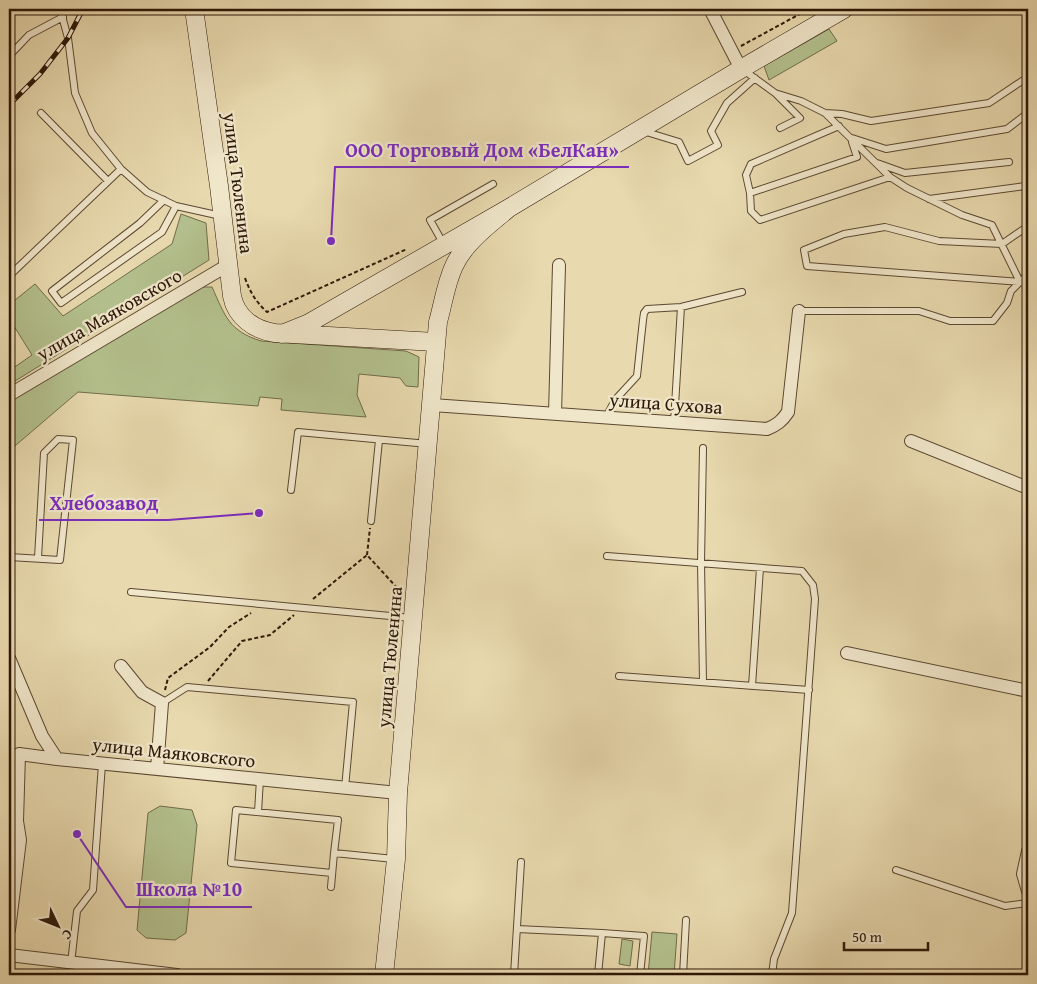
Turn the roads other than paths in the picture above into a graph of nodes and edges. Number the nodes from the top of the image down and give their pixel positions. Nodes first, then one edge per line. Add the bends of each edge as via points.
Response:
1 (60, 9) edge
2 (194, 9) edge
3 (710, 9) edge
4 (844, 9) edge
5 (63, 17) junction
6 (9, 56) edge
7 (748, 73) junction
8 (1028, 77) edge
9 (775, 93) junction
10 (41, 113) dead end
11 (825, 113) junction
12 (1028, 113) edge
13 (839, 126) junction
14 (780, 128) dead end
15 (639, 130) junction
16 (850, 138) junction
17 (1010, 162) dead end
18 (876, 163) junction
19 (120, 169) junction
20 (890, 177) junction
21 (108, 180) junction
22 (1028, 182) edge
23 (493, 184) dead end
24 (750, 193) junction
25 (928, 199) junction
26 (164, 200) junction
27 (176, 206) junction
28 (509, 208) junction
29 (222, 216) junction
30 (1028, 226) edge
31 (444, 244) junction
32 (1002, 244) junction
33 (413, 254) junction
34 (228, 265) junction
35 (558, 265) dead end
36 (452, 269) junction
37 (1028, 274) edge
38 (9, 276) edge
39 (1020, 282) junction
40 (1028, 283) edge
41 (742, 292) dead end
42 (681, 307) junction
43 (799, 310) joint
44 (282, 334) junction
45 (436, 342) junction
46 (9, 395) edge
47 (432, 405) junction
48 (555, 414) junction
49 (606, 417) junction
50 (674, 422) junction
51 (379, 440) junction
52 (911, 441) dead end
53 (429, 444) junction
54 (703, 448) dead end
55 (1028, 488) edge
56 (291, 490) dead end
57 (371, 521) road end
58 (607, 556) dead end
59 (9, 557) edge
60 (38, 558) junction
61 (700, 563) junction
62 (760, 568) junction
63 (131, 592) dead end
64 (414, 618) junction
65 (847, 653) dead end
66 (9, 658) edge
67 (121, 666) dead end
68 (619, 676) dead end
69 (703, 682) junction
70 (752, 686) junction
71 (809, 690) junction
72 (1028, 691) edge
73 (162, 703) junction
74 (14, 754) edge
75 (57, 759) junction
76 (102, 764) junction
77 (157, 769) junction
78 (14, 770) edge
79 (260, 779) junction
80 (345, 788) junction
81 (398, 793) junction
82 (258, 812) junction
83 (13, 820) edge
84 (1028, 850) edge
85 (334, 854) junction
86 (396, 859) junction
87 (521, 862) dead end
88 (896, 870) dead end
89 (332, 873) junction
90 (331, 887) dead end
91 (1028, 891) edge
92 (1028, 903) edge
93 (686, 920) dead end
94 (9, 930) edge
95 (517, 930) junction
96 (602, 933) junction
97 (9, 955) edge
98 (70, 963) junction
99 (177, 975) edge
100 (384, 975) edge
101 (514, 975) edge
102 (598, 975) edge
103 (604, 975) edge
104 (640, 975) edge
105 (683, 975) edge
106 (772, 975) edge

1 - 5 lane
2 - 29 main road, улица Тюленина
3 - 7 street via 732,52
4 - 7 main road, улица Тюленина
5 - 6 lane via 29,35
5 - 19 lane via 75,93 92,134
7 - 9 lane
7 - 15 main road, улица Тюленина
7 - 15 lane via 711,131 718,146 688,160 679,142
8 - 11 lane via 989,103 871,121
9 - 11 lane
9 - 14 lane via 800,118
10 - 21 lane
11 - 13 lane
12 - 16 lane via 1007,129 886,149
13 - 16 lane
13 - 24 lane via 751,164 746,175
15 - 28 main road, улица Тюленина
16 - 18 lane
16 - 24 lane via 857,157
17 - 18 lane via 905,173
18 - 20 lane
19 - 21 lane
19 - 26 lane via 147,192
20 - 24 lane via 760,220 751,211
20 - 25 lane
21 - 38 lane
22 - 25 lane via 1025,186
23 - 31 lane via 430,220
25 - 32 lane via 992,225
26 - 27 lane
26 - 27 lane via 140,223 52,291 61,303 162,232
27 - 29 lane
28 - 31 main road, улица Тюленина
28 - 36 main road, улица Тюленина via 462,251
29 - 34 main road, улица Тюленина
30 - 32 lane
31 - 33 main road, улица Тюленина
32 - 39 lane
32 - 39 lane via 940,241 885,227 844,234 804,250 807,266
33 - 36 main road via 440,259
33 - 44 main road, улица Тюленина via 308,322
34 - 44 main road, улица Тюленина via 233,302 241,315 256,328
34 - 46 street, улица Маяковского
35 - 48 street
36 - 45 main road, улица Тюленина
37 - 39 lane
39 - 40 lane
39 - 43 lane via 993,321 950,321 919,311
41 - 42 lane
42 - 49 lane via 647,309 644,313 637,376 615,400
42 - 50 lane
43 - 50 street, улица Сухова via 788,412 776,426
44 - 45 main road, улица Тюленина
45 - 47 main road, улица Тюленина
47 - 48 street, улица Сухова
47 - 53 main road, улица Тюленина
48 - 49 street, улица Сухова
49 - 50 street, улица Сухова
51 - 53 lane
51 - 56 lane via 298,432
51 - 57 lane
52 - 55 street
53 - 64 main road, улица Тюленина
54 - 61 lane
58 - 61 lane
59 - 60 lane
60 - 60 lane via 60,560 73,440 58,439 44,453
61 - 62 lane
61 - 69 lane
62 - 70 lane
62 - 71 lane via 802,571 813,584 815,599
63 - 64 lane
64 - 81 main road, улица Тюленина
65 - 72 street
66 - 75 street via 42,736
67 - 73 street via 142,692
68 - 69 lane
69 - 70 lane
70 - 71 lane
71 - 106 lane via 792,914 774,958
73 - 77 street
73 - 80 lane via 187,687 353,702
74 - 75 street, улица Маяковского
74 - 78 street
75 - 76 street, улица Маяковского
76 - 77 street, улица Маяковского
76 - 98 lane via 93,890 77,911
77 - 79 street, улица Маяковского
78 - 83 street
79 - 80 street, улица Маяковского
79 - 82 lane
80 - 81 street, улица Маяковского
81 - 86 main road, улица Тюленина
82 - 85 lane via 338,820
82 - 89 lane via 236,810 231,862
83 - 94 street via 20,840
84 - 91 street via 1023,874
85 - 86 lane
85 - 89 lane
86 - 100 main road, улица Тюленина
87 - 95 lane
88 - 92 lane via 1005,906
89 - 90 lane
93 - 105 lane
95 - 96 lane
95 - 101 lane
96 - 102 lane
96 - 104 lane via 644,936
97 - 98 street
98 - 99 street
102 - 103 lane

